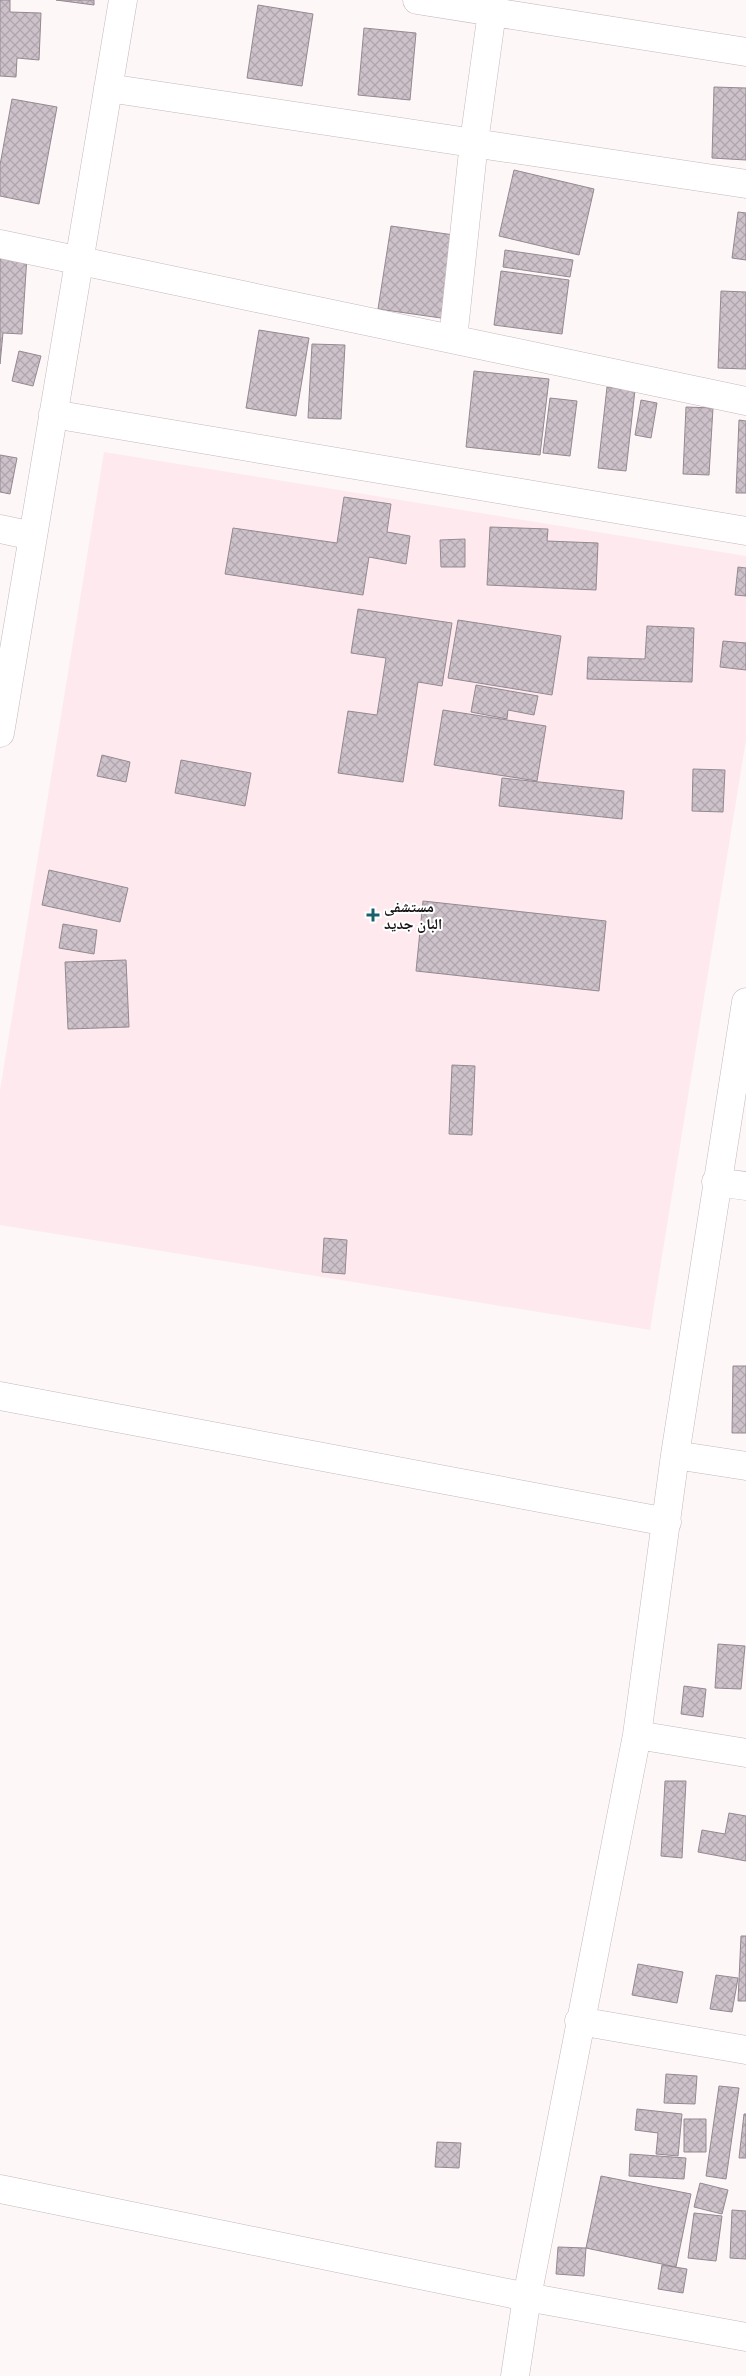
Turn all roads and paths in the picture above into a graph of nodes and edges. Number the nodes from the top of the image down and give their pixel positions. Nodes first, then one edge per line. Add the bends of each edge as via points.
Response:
1 (123, 0) edge
2 (416, 0) edge
3 (492, 12) junction
4 (746, 52) edge
5 (108, 88) junction
6 (474, 142) junction
7 (746, 184) edge
8 (0, 244) edge
9 (79, 260) junction
10 (453, 339) junction
11 (746, 401) edge
12 (53, 414) junction
13 (0, 528) edge
14 (746, 532) edge
15 (33, 536) junction
16 (0, 733) edge
17 (746, 1002) edge
18 (716, 1182) junction
19 (746, 1186) edge
20 (0, 1396) edge
21 (675, 1455) junction
22 (746, 1466) edge
23 (667, 1522) junction
24 (637, 1734) junction
25 (746, 1753) edge
26 (579, 2021) junction
27 (746, 2050) edge
28 (0, 2189) edge
29 (527, 2296) junction
30 (746, 2337) edge
31 (515, 2376) edge

1 - 5 street
2 - 3 street
3 - 4 street
3 - 6 street
5 - 6 street
5 - 9 street
6 - 7 street
6 - 10 street
8 - 9 street
9 - 10 street
9 - 12 street
10 - 11 street
12 - 14 street
12 - 15 street
13 - 15 street
15 - 16 street
17 - 18 street
18 - 19 street
18 - 21 street
20 - 23 street
21 - 22 street
21 - 23 street
23 - 24 street
24 - 25 street
24 - 26 street
26 - 27 street
26 - 29 street
28 - 29 street
29 - 30 street
29 - 31 street

